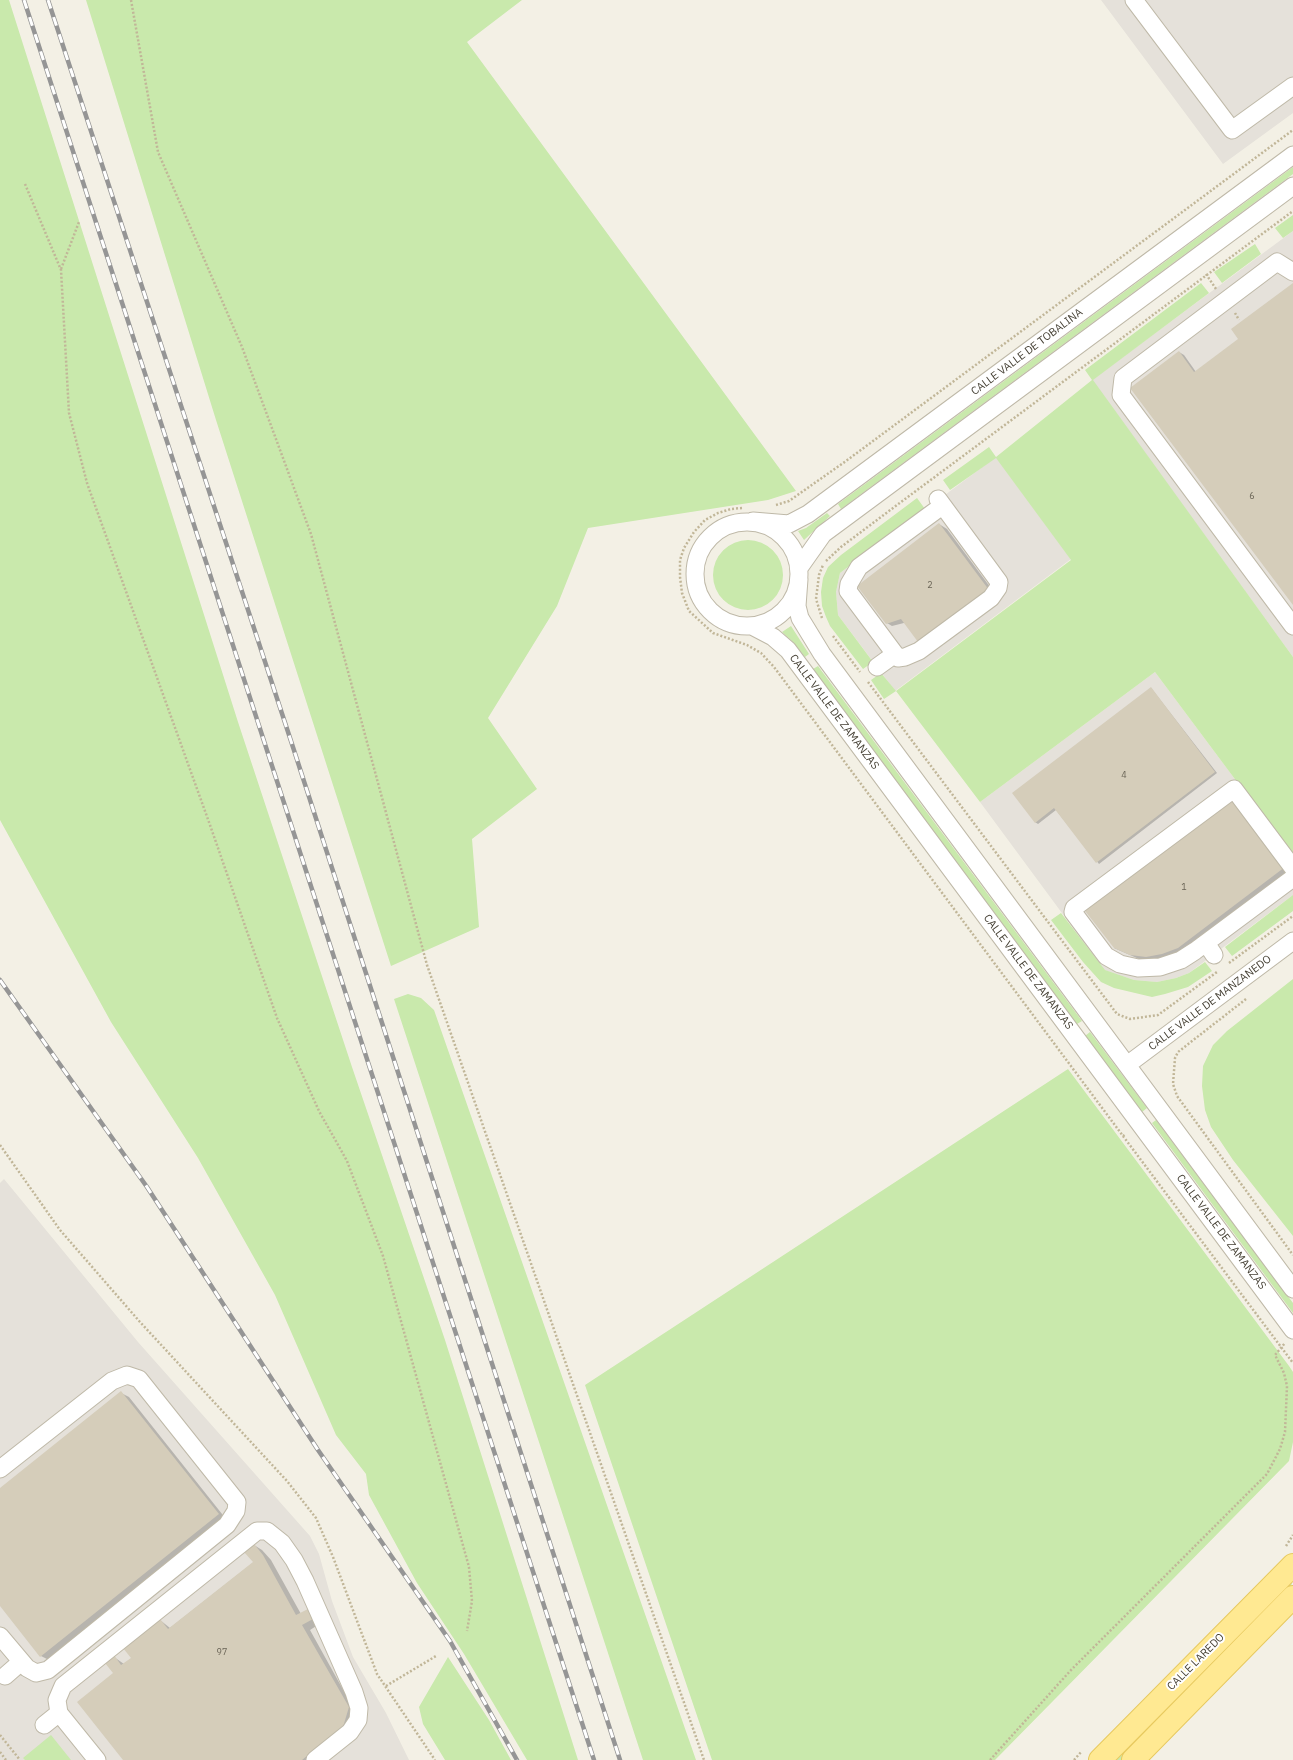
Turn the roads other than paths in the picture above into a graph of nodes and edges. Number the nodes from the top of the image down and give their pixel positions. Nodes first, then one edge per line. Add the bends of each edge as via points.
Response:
1 (1134, 0) edge
2 (1293, 86) edge
3 (1293, 155) edge
4 (1293, 186) edge
5 (1293, 272) edge
6 (753, 521) junction
7 (799, 573) junction
8 (752, 626) junction
9 (1293, 626) edge
10 (895, 654) junction
11 (877, 667) dead end
12 (1293, 868) edge
13 (1293, 878) edge
14 (1293, 941) edge
15 (1127, 1065) junction
16 (1293, 1289) edge
17 (1293, 1330) edge
18 (0, 1469) edge
19 (1293, 1565) edge
20 (1293, 1597) edge
21 (0, 1636) edge
22 (89, 1637) junction
23 (103, 1654) junction
24 (21, 1662) junction
25 (5, 1676) dead end
26 (59, 1713) junction
27 (44, 1725) dead end
28 (97, 1760) edge
29 (316, 1760) edge
30 (1100, 1760) edge
31 (1133, 1760) edge

1 - 2 street via 1232,130
3 - 6 street, CALLE VALLE DE TOBALINA via 808,514 789,524
4 - 7 street via 823,534 811,549
5 - 9 street via 1273,255 1123,378 1121,395
6 - 7 street via 765,524 788,541 797,557
6 - 8 street via 727,524 706,539 699,551 694,576 699,596 714,615 733,625
7 - 8 street via 793,600 785,610 773,619
7 - 15 street via 797,606 809,635
8 - 17 street, CALLE VALLE DE ZAMANZAS via 773,637 788,650
10 - 10 street via 848,592 851,579 859,567 940,502 999,582 998,588 991,598 919,651 905,658 898,658
10 - 11 street
12 - 13 street via 1234,789 1074,908 1073,912 1106,956 1120,964 1138,968 1160,967 1181,960 1215,959
14 - 15 street, CALLE VALLE DE MANZANEDO
15 - 16 street
18 - 22 street via 112,1381 127,1375 139,1379 237,1502 236,1511 227,1525
19 - 30 main road, CALLE LAREDO
20 - 31 main road
21 - 24 street
22 - 23 street
22 - 24 street via 48,1670 36,1673
23 - 26 street via 63,1686 57,1700
23 - 29 street via 257,1531 267,1531 282,1543 302,1574 359,1708 358,1720 350,1732
24 - 25 street
26 - 27 street
26 - 28 street

